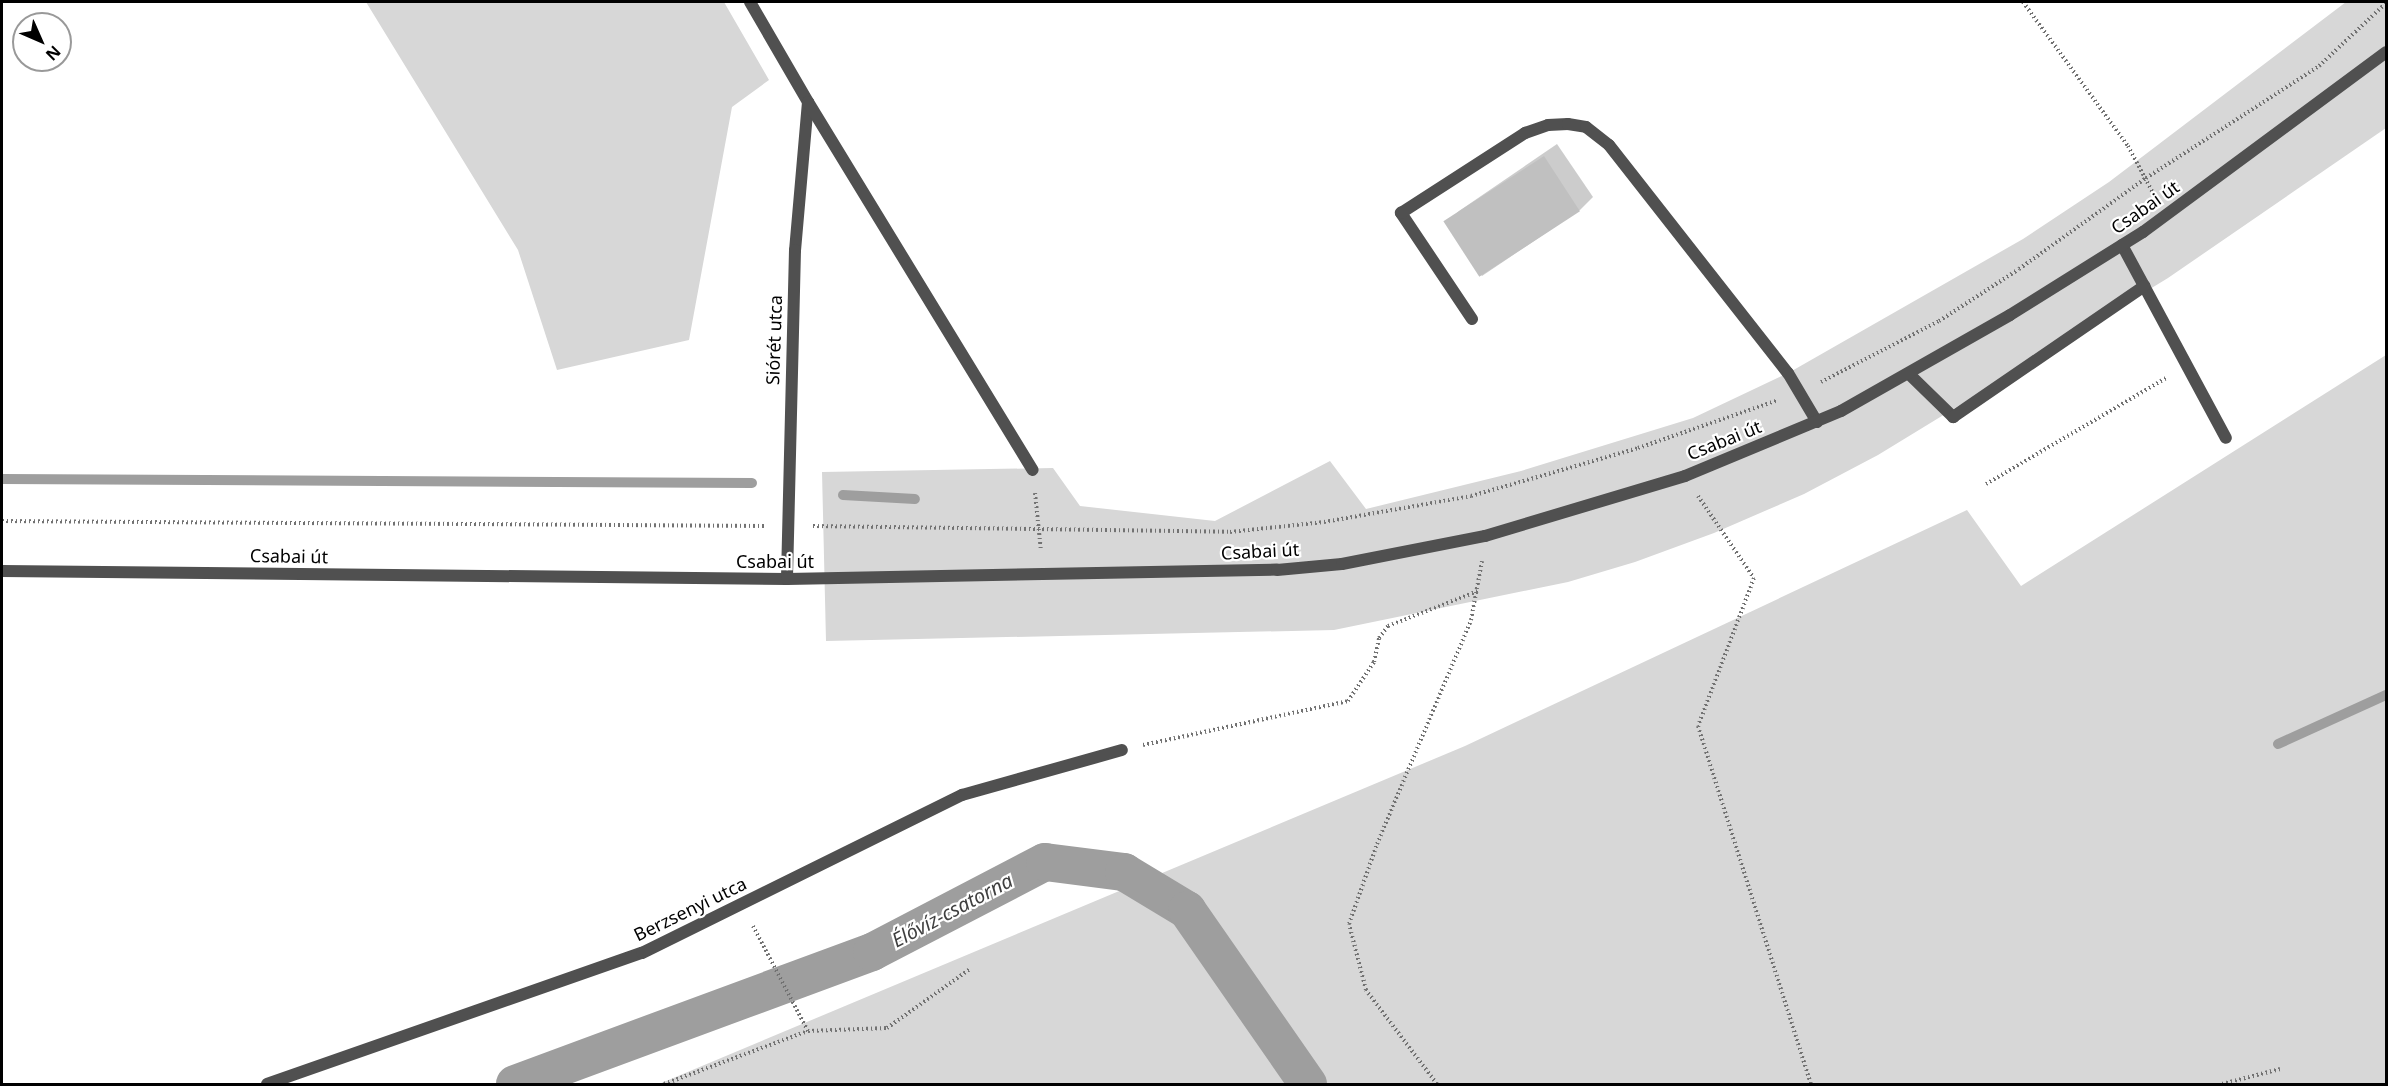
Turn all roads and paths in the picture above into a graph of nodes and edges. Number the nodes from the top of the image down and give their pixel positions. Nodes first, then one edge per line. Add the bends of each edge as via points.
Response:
1 (750, 2) edge
2 (2023, 2) edge
3 (2386, 3) edge
4 (2386, 52) edge
5 (808, 102) junction
6 (2145, 178) junction
7 (2164, 218) junction
8 (2122, 245) junction
9 (2144, 286) junction
10 (1472, 319) dead end
11 (2187, 366) junction
12 (1910, 374) junction
13 (1800, 393) junction
14 (1817, 422) junction
15 (2226, 438) dead end
16 (1034, 470) joint
17 (1684, 476) junction
18 (1986, 484) dead end
19 (2, 521) edge
20 (787, 526) junction
21 (1038, 530) junction
22 (1485, 536) junction
23 (2, 571) edge
24 (1044, 576) junction
25 (787, 579) junction
26 (1478, 591) junction
27 (1122, 750) joint
28 (741, 904) junction
29 (969, 969) dead end
30 (808, 1031) junction
31 (2280, 1069) dead end
32 (267, 1084) edge
33 (664, 1084) edge
34 (1437, 1084) edge
35 (1811, 1084) edge
36 (2222, 1084) edge

1 - 5 street
2 - 6 path via 2127,146
3 - 6 path via 2319,66
4 - 7 street, Csabai út
5 - 16 street
5 - 20 street, Siórét utca via 795,250
6 - 7 path
6 - 13 path via 1939,321
7 - 8 street, Csabai út
8 - 9 street
8 - 12 street, Csabai út
9 - 11 street
9 - 12 street via 1953,417
10 - 13 street via 1401,213 1525,133 1548,125 1586,127 1609,145
11 - 15 street
11 - 18 path
12 - 14 street, Csabai út
13 - 14 street
13 - 21 path via 1638,448 1471,496 1324,522 1230,532
14 - 17 street, Csabai út
16 - 21 path
17 - 22 street, Csabai út
17 - 35 path via 1754,578 1698,726
19 - 20 path
20 - 21 path
20 - 25 street, Siórét utca
21 - 24 path
22 - 24 street, Csabai út via 1342,564 1277,570
22 - 26 path
23 - 25 street, Csabai út
24 - 25 street, Csabai út
26 - 27 path via 1388,626 1379,638 1374,662 1348,701
26 - 34 path via 1471,620 1377,844 1349,924 1366,990
27 - 28 street, Berzsenyi utca via 962,795
28 - 30 path
28 - 32 street, Berzsenyi utca via 642,953
29 - 30 path via 887,1029
30 - 33 path
31 - 36 path

